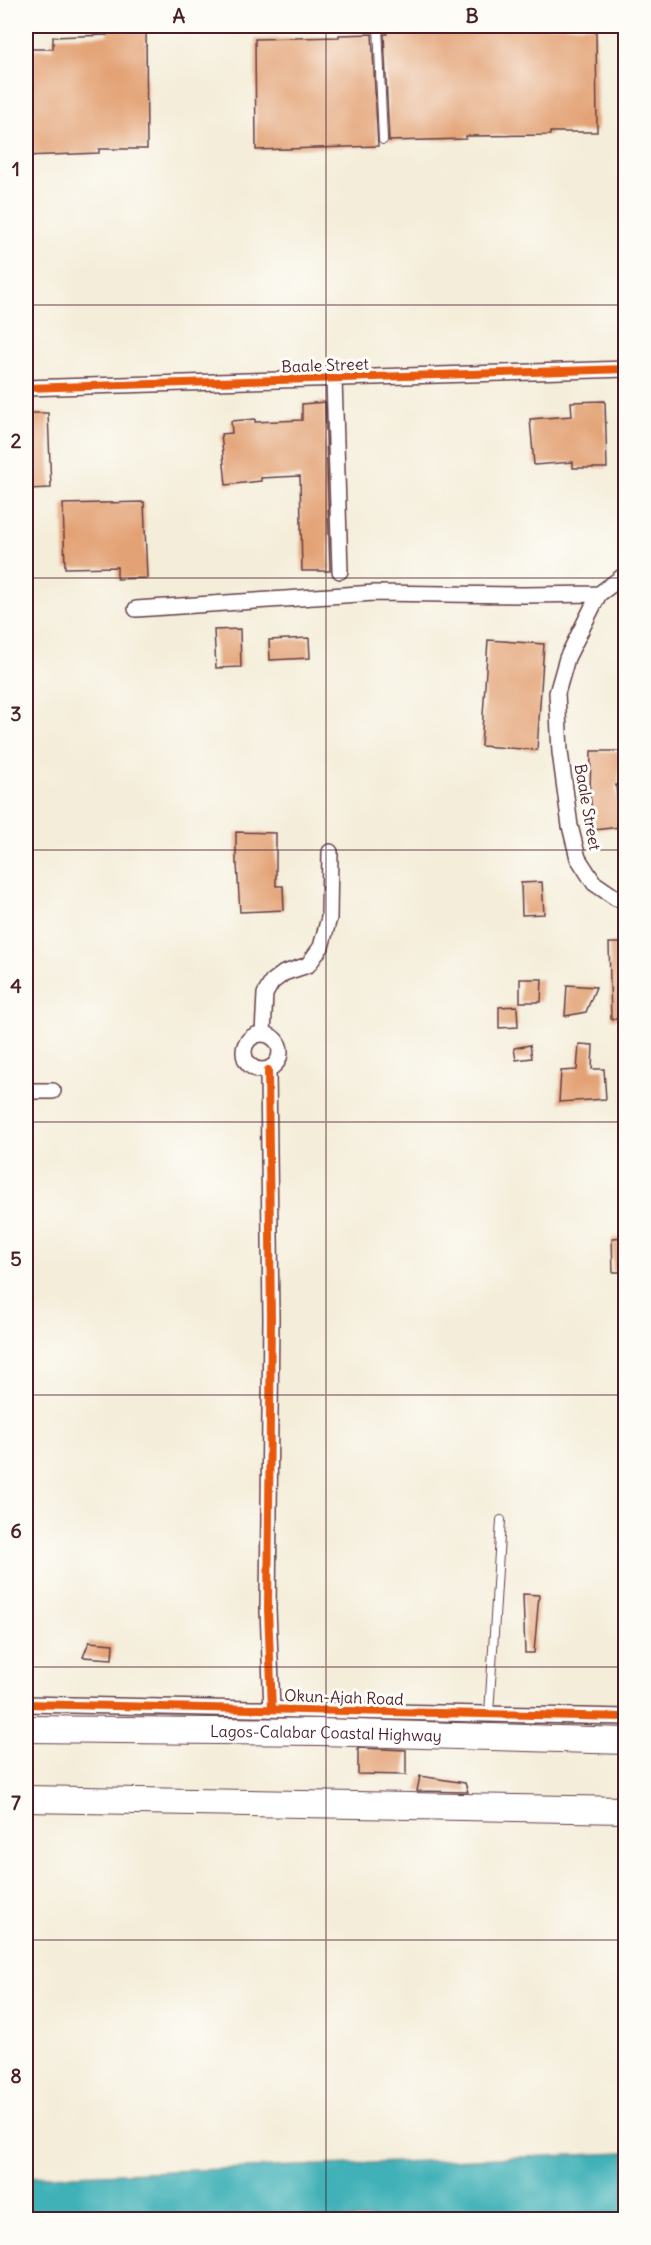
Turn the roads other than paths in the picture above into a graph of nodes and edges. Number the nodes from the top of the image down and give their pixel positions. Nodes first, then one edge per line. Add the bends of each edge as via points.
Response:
1 (378, 26) edge
2 (383, 140) dead end
3 (626, 369) edge
4 (334, 378) junction
5 (26, 388) edge
6 (340, 571) dead end
7 (626, 574) edge
8 (599, 594) junction
9 (136, 609) dead end
10 (330, 852) dead end
11 (626, 901) edge
12 (263, 1033) junction
13 (268, 1070) junction
14 (26, 1091) edge
15 (54, 1091) dead end
16 (501, 1520) dead end
17 (26, 1704) edge
18 (272, 1709) junction
19 (489, 1714) junction
20 (626, 1717) edge
21 (26, 1729) edge
22 (626, 1741) edge
23 (26, 1799) edge
24 (626, 1810) edge

1 - 2 lane
3 - 4 street, Baale Street
4 - 5 street, Baale Street
4 - 6 street
7 - 8 street, Baale Street
8 - 9 street via 374,593
8 - 11 street, Baale Street via 567,658 557,693 560,752 578,858 594,883
10 - 12 street via 329,918 321,947 308,965 284,973 272,982 265,994
12 - 13 street via 275,1038 281,1049 278,1062
12 - 13 street via 250,1037 243,1047 245,1060 255,1069
13 - 18 street via 268,1609
14 - 15 street
16 - 19 lane
17 - 18 street, Okun-Ajah Road
18 - 19 street, Okun-Ajah Road
19 - 20 street, Okun-Ajah Road
21 - 22 highway, Lagos-Calabar Coastal Highway
23 - 24 highway

